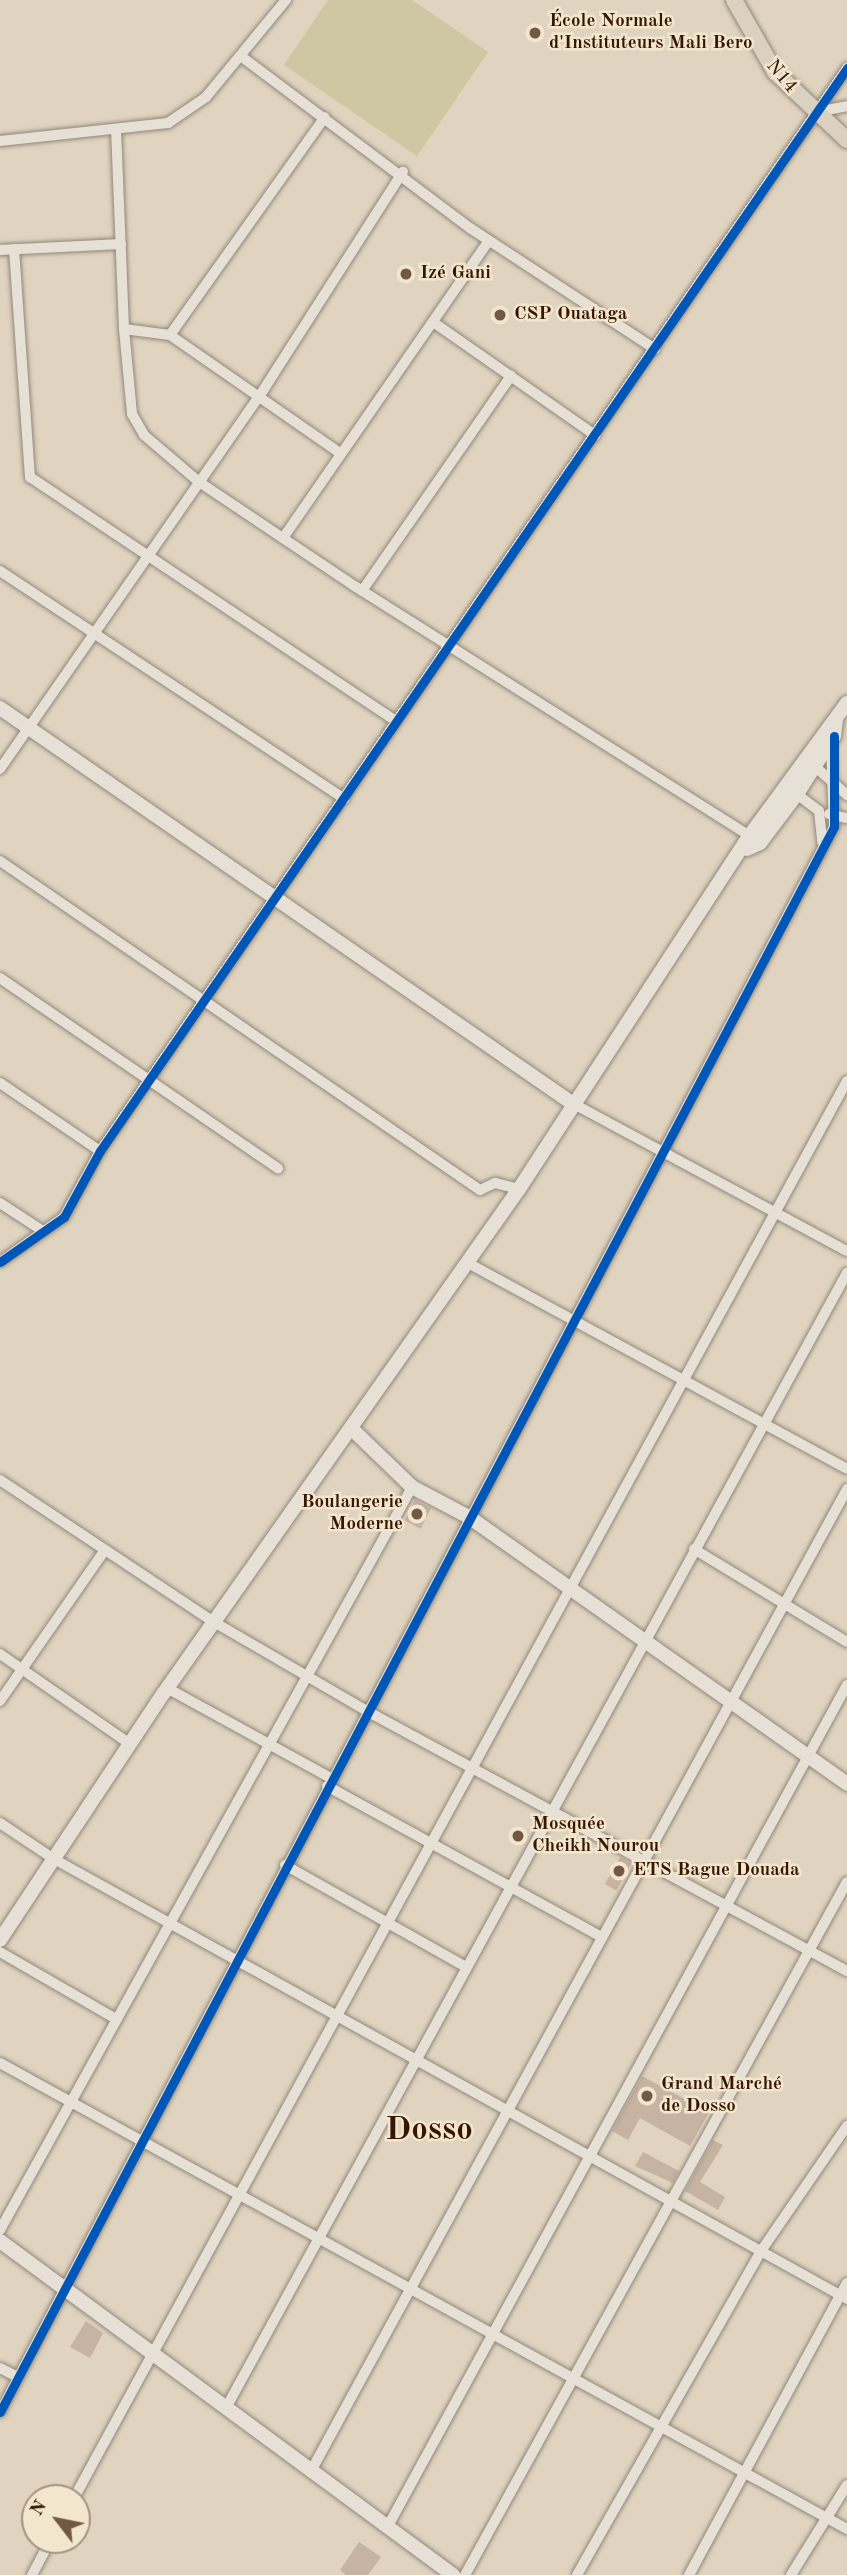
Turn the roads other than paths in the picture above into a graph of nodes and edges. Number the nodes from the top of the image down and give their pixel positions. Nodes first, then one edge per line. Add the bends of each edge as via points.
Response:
1 (286, 0) edge
2 (734, 0) edge
3 (242, 57) junction
4 (847, 68) edge
5 (847, 106) edge
6 (820, 114) junction
7 (325, 117) junction
8 (116, 129) junction
9 (847, 140) edge
10 (0, 141) edge
11 (403, 172) junction
12 (489, 241) junction
13 (121, 244) junction
14 (14, 249) junction
15 (0, 250) edge
16 (433, 322) junction
17 (124, 329) junction
18 (170, 335) junction
19 (655, 349) junction
20 (511, 376) junction
21 (258, 396) junction
22 (595, 435) junction
23 (341, 454) junction
24 (199, 482) junction
25 (283, 538) junction
26 (148, 556) junction
27 (0, 571) edge
28 (362, 591) junction
29 (93, 634) junction
30 (447, 644) junction
31 (847, 703) edge
32 (0, 708) edge
33 (836, 720) junction
34 (396, 721) junction
35 (28, 727) junction
36 (834, 736) junction
37 (810, 762) junction
38 (0, 769) edge
39 (834, 784) junction
40 (791, 790) junction
41 (847, 795) edge
42 (344, 799) junction
43 (818, 811) junction
44 (835, 816) junction
45 (822, 842) junction
46 (752, 843) junction
47 (0, 861) edge
48 (277, 899) junction
49 (0, 978) edge
50 (206, 1004) junction
51 (847, 1081) edge
52 (152, 1082) junction
53 (0, 1083) edge
54 (572, 1103) junction
55 (659, 1150) junction
56 (100, 1151) junction
57 (278, 1168) dead end
58 (519, 1189) junction
59 (0, 1203) edge
60 (775, 1213) junction
61 (43, 1231) junction
62 (847, 1251) edge
63 (0, 1262) edge
64 (468, 1263) junction
65 (847, 1273) edge
66 (572, 1316) junction
67 (684, 1379) junction
68 (761, 1426) junction
69 (352, 1429) junction
70 (847, 1469) edge
71 (1, 1484) edge
72 (412, 1487) junction
73 (847, 1489) edge
74 (469, 1517) junction
75 (694, 1549) junction
76 (106, 1550) junction
77 (569, 1590) junction
78 (784, 1603) junction
79 (214, 1622) junction
80 (644, 1641) junction
81 (847, 1642) edge
82 (0, 1654) edge
83 (22, 1668) junction
84 (306, 1675) junction
85 (847, 1685) edge
86 (167, 1688) junction
87 (0, 1701) edge
88 (730, 1701) junction
89 (365, 1710) junction
90 (130, 1744) junction
91 (268, 1744) junction
92 (807, 1756) junction
93 (471, 1766) junction
94 (329, 1782) junction
95 (847, 1784) edge
96 (552, 1806) junction
97 (0, 1823) edge
98 (432, 1843) junction
99 (643, 1857) junction
100 (54, 1859) junction
101 (285, 1865) junction
102 (847, 1882) edge
103 (511, 1885) junction
104 (726, 1901) junction
105 (169, 1921) junction
106 (388, 1923) junction
107 (602, 1937) junction
108 (0, 1940) edge
109 (810, 1950) junction
110 (0, 1952) edge
111 (237, 1958) junction
112 (466, 1967) junction
113 (847, 1971) edge
114 (336, 2013) junction
115 (116, 2019) junction
116 (417, 2059) junction
117 (0, 2063) edge
118 (71, 2103) junction
119 (507, 2113) junction
120 (847, 2126) edge
121 (141, 2141) junction
122 (589, 2158) junction
123 (239, 2195) junction
124 (670, 2205) junction
125 (0, 2230) edge
126 (318, 2239) junction
127 (0, 2241) edge
128 (761, 2252) junction
129 (847, 2283) edge
130 (65, 2289) junction
131 (410, 2289) junction
132 (844, 2297) edge
133 (492, 2334) junction
134 (153, 2354) junction
135 (0, 2368) edge
136 (19, 2377) junction
137 (572, 2379) junction
138 (226, 2408) junction
139 (0, 2412) edge
140 (660, 2427) junction
141 (311, 2470) junction
142 (744, 2473) junction
143 (82, 2484) edge
144 (847, 2485) edge
145 (829, 2519) junction
146 (388, 2526) junction
147 (847, 2529) edge
148 (43, 2554) edge
149 (32, 2575) edge
150 (453, 2575) edge
151 (465, 2575) edge
152 (577, 2575) edge
153 (688, 2575) edge
154 (791, 2575) edge

1 - 3 street
2 - 6 main road, N14 via 759,50
3 - 7 street
3 - 8 street via 206,97 169,123
4 - 6 street
5 - 6 street
6 - 9 main road, N14
6 - 19 street
7 - 11 street
7 - 18 street
8 - 10 street
8 - 13 street
11 - 12 street
11 - 21 street
12 - 16 street
12 - 19 street
13 - 14 street
13 - 17 street
14 - 15 street
14 - 26 street via 30,477
16 - 20 street
16 - 23 street
17 - 18 street
17 - 24 street via 132,414 144,435
18 - 21 street
19 - 22 street
20 - 22 street
20 - 28 street
21 - 23 street
21 - 24 street
22 - 30 street
23 - 25 street
24 - 25 street
24 - 26 street
25 - 28 street
26 - 29 street
26 - 34 street
27 - 29 street
28 - 30 street
29 - 35 street
29 - 42 street
30 - 34 street
30 - 46 street
31 - 33 main road
32 - 35 main road
33 - 36 main road
33 - 37 main road
34 - 42 street
35 - 38 street
35 - 48 main road
36 - 37 main road
36 - 39 street
37 - 39 street
37 - 40 main road
39 - 41 street
39 - 44 street
40 - 43 street
40 - 46 main road
42 - 48 street
43 - 44 street
43 - 45 street
44 - 45 street via 847,818
45 - 55 street
46 - 54 main road
47 - 50 street
48 - 50 street
48 - 54 main road
49 - 52 street
50 - 52 street
50 - 58 street via 480,1190 495,1183
51 - 60 street
52 - 56 street
52 - 57 street
53 - 56 street
54 - 55 street
54 - 58 main road
55 - 60 street
55 - 66 street
56 - 61 street via 64,1217
58 - 64 main road
59 - 61 street
60 - 62 street
60 - 67 street
61 - 63 street
64 - 66 street
64 - 69 main road
65 - 68 street
66 - 67 street
66 - 74 street
67 - 68 street
67 - 77 street
68 - 70 street
68 - 75 street
69 - 72 main road
69 - 79 main road
71 - 76 street
72 - 74 main road
72 - 84 street
73 - 78 street
74 - 77 main road
74 - 89 street
75 - 78 street
75 - 80 street
76 - 79 street
76 - 83 street
77 - 80 main road
77 - 93 street
78 - 81 street
78 - 88 street
79 - 84 street
79 - 86 main road
80 - 88 main road
80 - 96 street
82 - 83 street
83 - 87 street
83 - 90 street
84 - 89 street
84 - 91 street
85 - 92 street
86 - 90 main road
86 - 91 street
88 - 92 main road
88 - 99 street
89 - 93 street
89 - 94 street
90 - 100 main road
91 - 94 street
91 - 105 street
92 - 95 main road
92 - 104 street
93 - 96 street
93 - 98 street
94 - 98 street
94 - 101 street
96 - 99 street
96 - 103 street
97 - 100 street
98 - 103 street
98 - 106 street
99 - 104 street
99 - 107 street
100 - 105 street
100 - 108 main road
101 - 106 street
101 - 111 street
102 - 109 street
103 - 107 street
103 - 112 street
104 - 109 street
104 - 122 street
105 - 111 street
105 - 115 street
106 - 112 street
106 - 114 street
107 - 119 street
109 - 113 street
109 - 124 street
110 - 115 street
111 - 114 street
111 - 121 street
112 - 116 street
114 - 116 street
114 - 123 street
115 - 118 street
116 - 119 street
116 - 126 street
117 - 118 street
118 - 121 street
118 - 125 street
119 - 122 street
119 - 131 street
120 - 128 street
121 - 123 street
121 - 130 street
122 - 124 street
122 - 133 street
123 - 126 street
123 - 134 street
124 - 128 street
124 - 137 street
126 - 131 street
126 - 138 street
127 - 130 main road
128 - 132 street
128 - 140 street
129 - 132 street
130 - 134 main road
130 - 136 street
131 - 133 street
131 - 141 street
132 - 142 street
133 - 137 street
133 - 146 street
134 - 138 main road
134 - 143 street
135 - 136 street
136 - 139 street
137 - 140 street
137 - 151 street
138 - 141 main road
140 - 142 street
140 - 152 street
141 - 146 main road
142 - 145 street
142 - 153 street
144 - 145 street
145 - 147 street
145 - 154 street
146 - 150 main road
148 - 149 street

